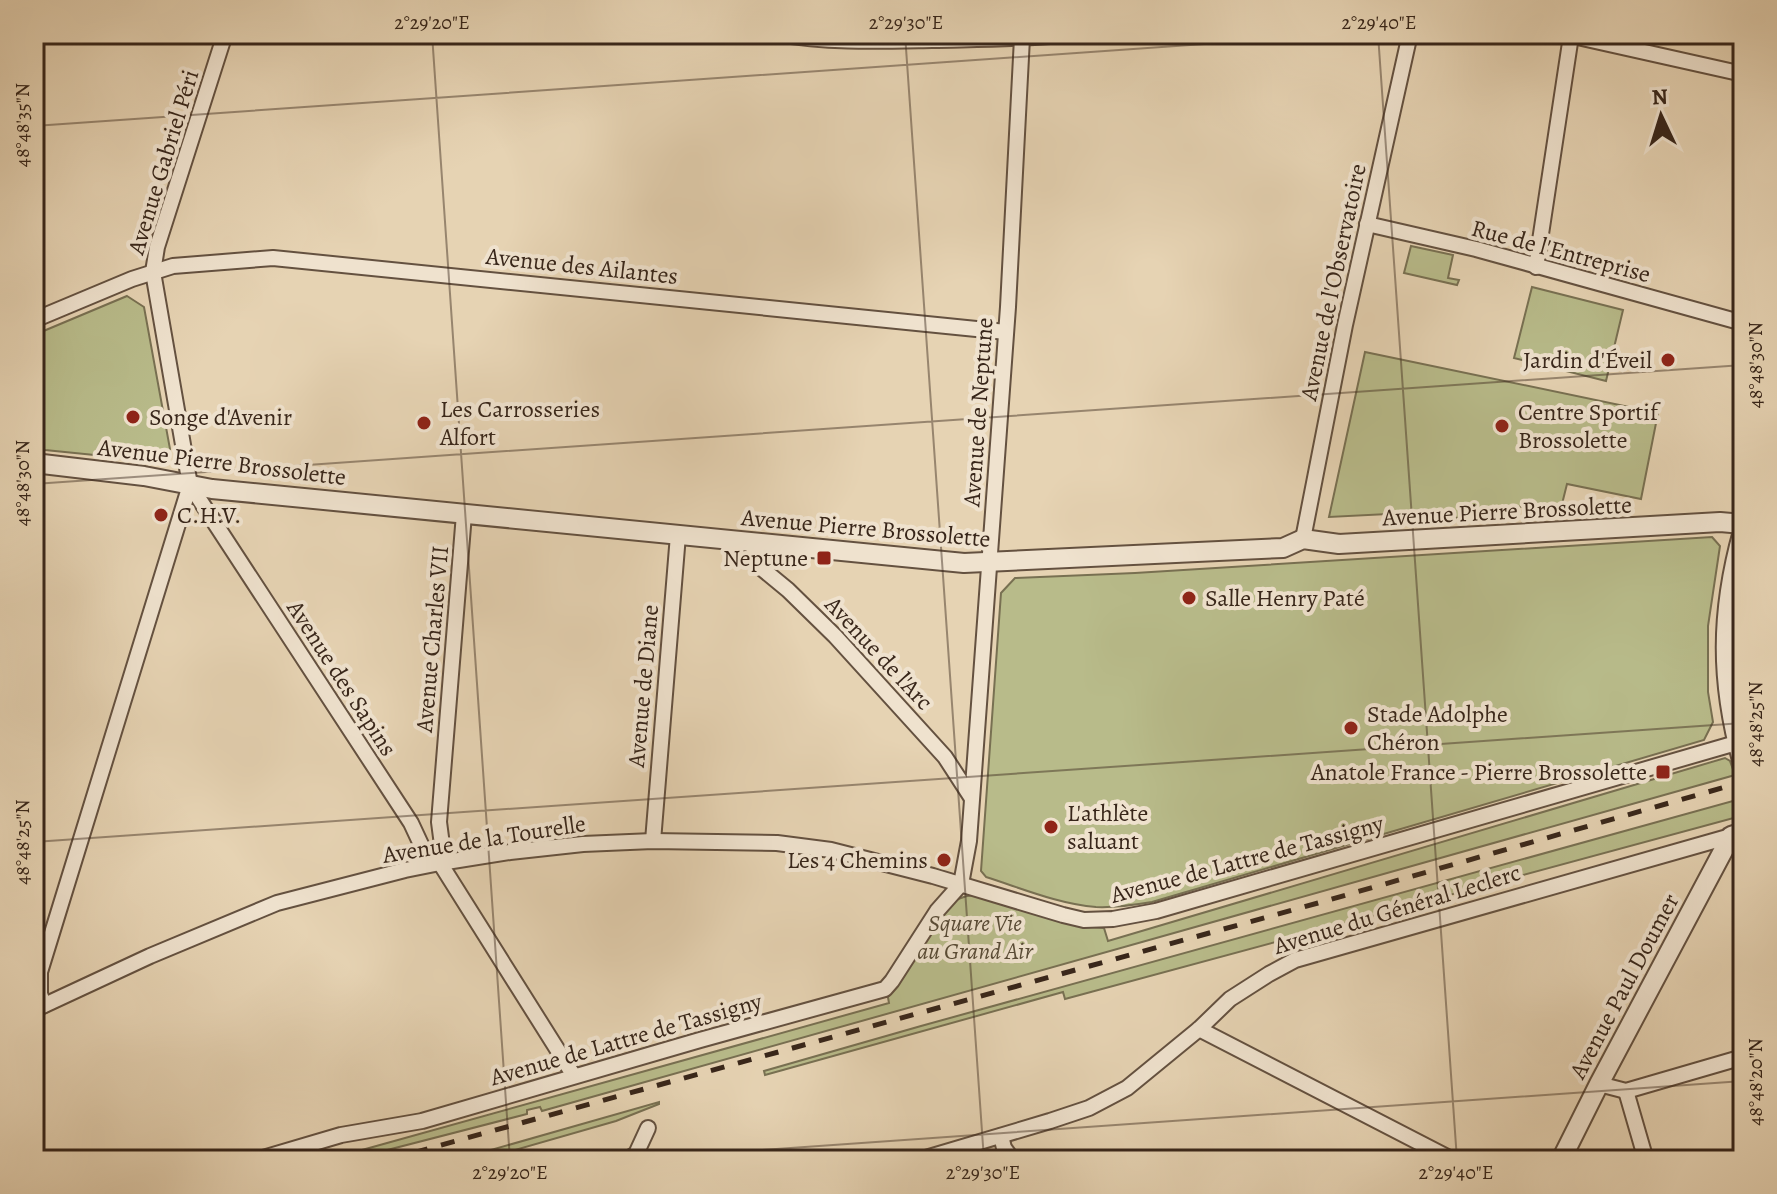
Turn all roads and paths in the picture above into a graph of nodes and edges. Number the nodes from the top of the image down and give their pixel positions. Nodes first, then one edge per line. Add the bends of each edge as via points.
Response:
1 (225, 34) edge
2 (777, 34) edge
3 (1410, 34) edge
4 (1566, 35) edge
5 (1050, 36) edge
6 (1022, 38) junction
7 (1743, 74) edge
8 (1367, 224) junction
9 (1536, 267) junction
10 (153, 272) junction
11 (34, 320) edge
12 (1743, 323) edge
13 (1006, 332) junction
14 (34, 463) edge
15 (190, 485) junction
16 (464, 514) junction
17 (1743, 524) edge
18 (1743, 531) edge
19 (678, 535) junction
20 (1303, 539) junction
21 (753, 543) junction
22 (989, 563) junction
23 (1740, 742) edge
24 (1743, 764) edge
25 (971, 798) junction
26 (439, 822) junction
27 (416, 834) junction
28 (1737, 834) edge
29 (653, 841) junction
30 (440, 863) junction
31 (961, 884) junction
32 (39, 1008) edge
33 (1199, 1029) junction
34 (1743, 1057) edge
35 (574, 1076) junction
36 (1599, 1084) junction
37 (1626, 1091) junction
38 (648, 1128) dead end
39 (1001, 1136) junction
40 (256, 1160) edge
41 (626, 1160) edge
42 (919, 1160) edge
43 (1013, 1160) edge
44 (1453, 1160) edge
45 (1561, 1160) edge
46 (1646, 1160) edge

1 - 10 street, Avenue Gabriel Péri
2 - 6 street via 878,42
3 - 8 street, Avenue de l'Observatoire
4 - 7 street
4 - 9 street
5 - 6 street
6 - 13 street, Avenue de Neptune
8 - 9 street, Rue de l'Entreprise
8 - 20 street, Avenue de l'Observatoire
9 - 12 street, Rue de l'Entreprise
10 - 11 street, Avenue Gabriel Péri
10 - 13 street, Avenue des Ailantes via 273,258
10 - 15 street, Avenue des Sapins
13 - 22 street, Avenue de Neptune
14 - 15 street, Avenue Pierre Brossolette
15 - 16 street, Avenue Pierre Brossolette
15 - 27 street, Avenue des Sapins
15 - 32 street via 40,972
16 - 19 street, Avenue Pierre Brossolette
16 - 26 street, Avenue Charles VII
17 - 20 street, Avenue Pierre Brossolette via 1339,544
18 - 23 street via 1725,618 1729,704
19 - 21 street, Avenue Pierre Brossolette
19 - 29 street, Avenue de Diane
20 - 22 street, Avenue Pierre Brossolette via 1283,548
21 - 22 street, Avenue Pierre Brossolette
21 - 25 street, Avenue de l'Arc via 760,567 835,636 945,757
22 - 25 street, Avenue de Neptune
23 - 24 street
23 - 31 street, Avenue de Lattre de Tassigny via 1129,917 1084,920
25 - 31 street, Avenue de Neptune
26 - 27 street
26 - 30 street, Avenue Charles VII
27 - 30 street, Avenue des Sapins via 425,853
28 - 33 street, Avenue du Général Leclerc via 1295,960 1230,999
28 - 36 street, Avenue Paul Doumer
29 - 30 street, Avenue de la Tourelle via 583,844
29 - 31 street, Avenue de la Tourelle via 745,841 831,850
30 - 32 street, Avenue de la Tourelle via 277,903
30 - 35 street, Avenue des Sapins
31 - 35 street, Avenue de Lattre de Tassigny via 885,989
33 - 39 street, Avenue du Général Leclerc via 1127,1088 1089,1108
33 - 44 street
34 - 37 street
35 - 40 street, Avenue de Lattre de Tassigny via 422,1121 341,1135
36 - 37 street
36 - 45 street, Avenue Paul Doumer
37 - 46 street
38 - 41 street via 636,1154
39 - 42 street, Avenue du Général Leclerc
39 - 43 street

